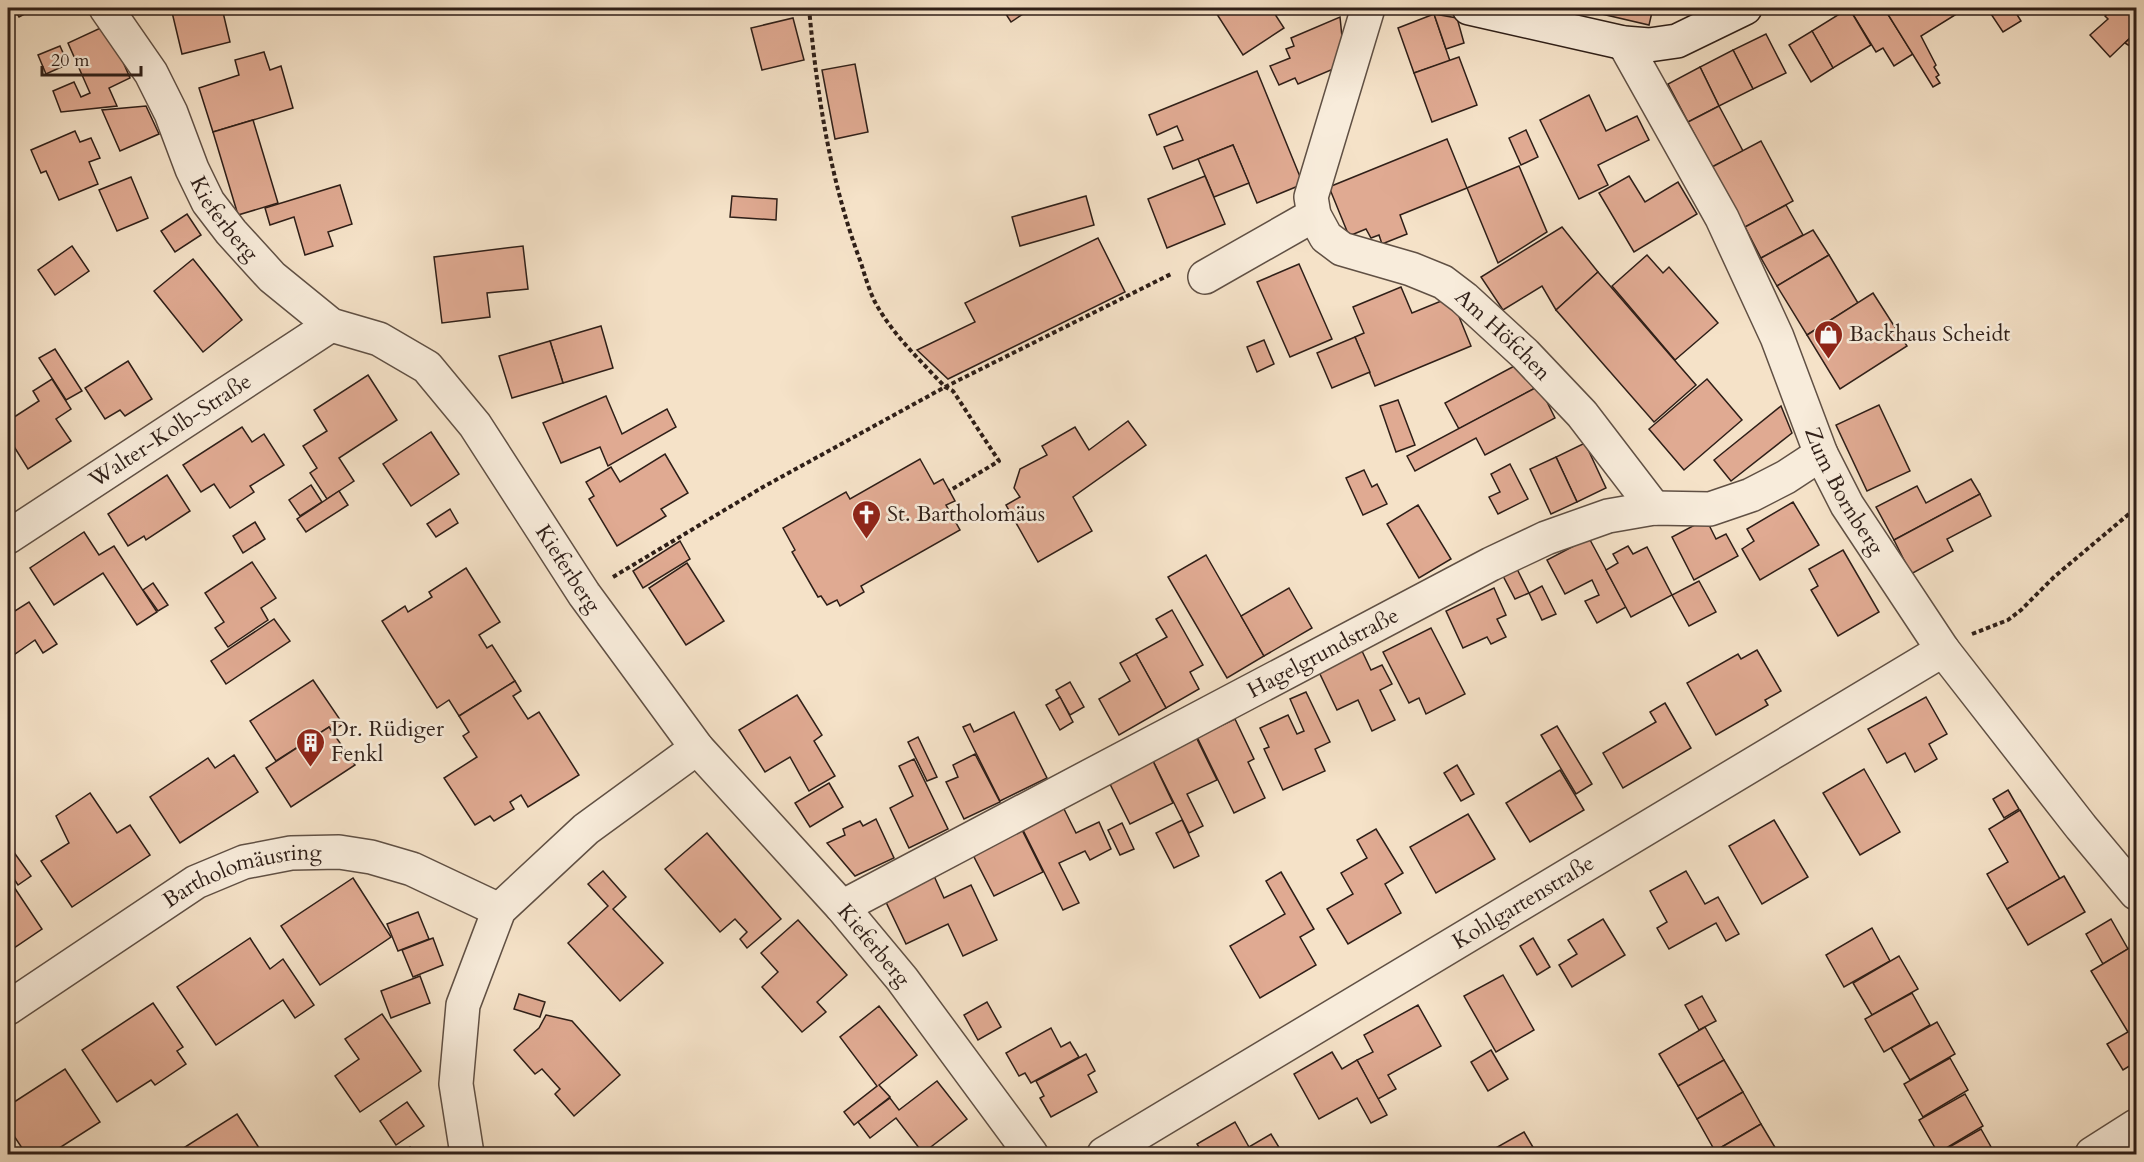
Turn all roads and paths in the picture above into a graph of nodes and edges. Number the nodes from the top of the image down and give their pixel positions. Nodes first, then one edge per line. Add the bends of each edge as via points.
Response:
1 (106, 8) edge
2 (809, 8) edge
3 (1368, 8) edge
4 (1469, 8) edge
5 (1745, 8) edge
6 (1624, 42) junction
7 (1314, 215) junction
8 (1205, 277) joint
9 (331, 325) junction
10 (945, 387) junction
11 (1821, 454) junction
12 (949, 490) dead end
13 (1654, 508) junction
14 (2136, 508) edge
15 (8, 537) edge
16 (584, 594) junction
17 (1943, 650) junction
18 (696, 748) junction
19 (2136, 893) edge
20 (842, 907) junction
21 (499, 910) junction
22 (8, 1008) edge
23 (2136, 1126) edge
24 (467, 1155) edge
25 (1031, 1155) edge
26 (1104, 1155) edge
27 (2092, 1155) edge

1 - 9 street, Kieferberg via 151,73 208,202 272,278
2 - 10 path via 816,78 834,179 854,244 875,302 902,342
3 - 7 street via 1311,196
4 - 6 street
5 - 6 street via 1677,41 1649,45
6 - 11 street, Zum Bornberg via 1722,218 1777,337
7 - 8 street
7 - 13 street, Am Höfchen via 1326,237 1342,249 1411,269 1443,282 1464,298 1552,381
8 - 10 path via 1181,269
9 - 15 street, Walter-Kolb-Straße
9 - 16 street, Kieferberg via 379,339 427,367 475,425
10 - 12 path via 953,392 999,461
10 - 16 path
11 - 13 street, Hagelgrundstraße via 1751,495 1710,509
11 - 17 street, Zum Bornberg via 1846,505
13 - 20 street, Hagelgrundstraße via 1608,516 1546,538 1491,564
14 - 17 path via 2008,620
16 - 18 street, Kieferberg
17 - 19 street, Zum Bornberg
17 - 26 street, Kohlgartenstraße
18 - 20 street, Kieferberg
18 - 21 street via 586,829
20 - 25 street, Kieferberg via 902,979
21 - 22 street, Bartholomäusring via 412,869 371,858 339,852 291,853 244,862 196,882
21 - 24 street via 463,1005 456,1084
23 - 27 street

